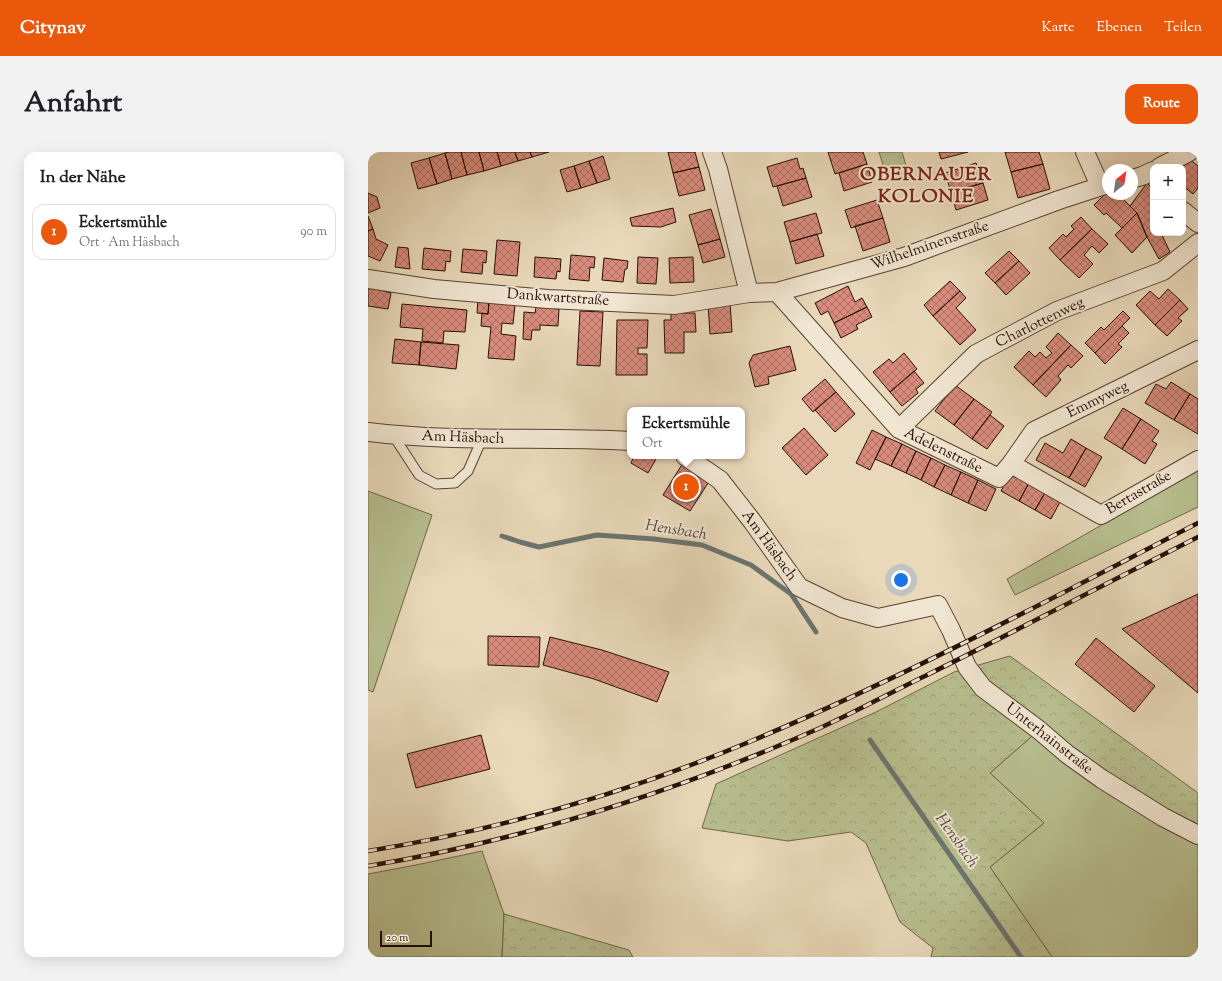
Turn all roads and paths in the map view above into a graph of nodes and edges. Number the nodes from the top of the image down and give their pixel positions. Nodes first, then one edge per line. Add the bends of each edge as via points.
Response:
1 (712, 152) edge
2 (1085, 152) edge
3 (1189, 152) edge
4 (1166, 164) edge
5 (1102, 182) edge
6 (1102, 186) edge
7 (1186, 213) edge
8 (1198, 223) edge
9 (1198, 243) edge
10 (368, 279) edge
11 (777, 292) junction
12 (749, 293) junction
13 (1198, 350) edge
14 (899, 430) junction
15 (368, 432) edge
16 (393, 435) junction
17 (482, 439) junction
18 (627, 440) edge
19 (689, 459) edge
20 (1198, 460) edge
21 (1011, 464) junction
22 (938, 606) joint
23 (1198, 835) edge

1 - 12 street
2 - 5 street
3 - 4 street
6 - 11 street, Wilhelminenstraße via 904,257
7 - 8 street
9 - 14 street, Charlottenweg via 1163,271 1057,311 976,354
10 - 12 street, Dankwartstraße via 434,289 548,299 674,305
11 - 12 street, Wilhelminenstraße
11 - 14 street, Adelenstraße
13 - 21 street, Emmyweg via 1034,431
14 - 21 street, Adelenstraße via 999,478
15 - 16 street, Am Häsbach
16 - 17 street, Am Häsbach
16 - 17 lane via 419,475 436,484 455,483 468,471
17 - 18 street, Am Häsbach
19 - 22 street, Am Häsbach via 720,480 799,587 842,608 878,618
20 - 21 street, Bertastraße via 1101,515
22 - 23 street, Unterhainstraße via 967,668 983,688 1102,779 1163,817

